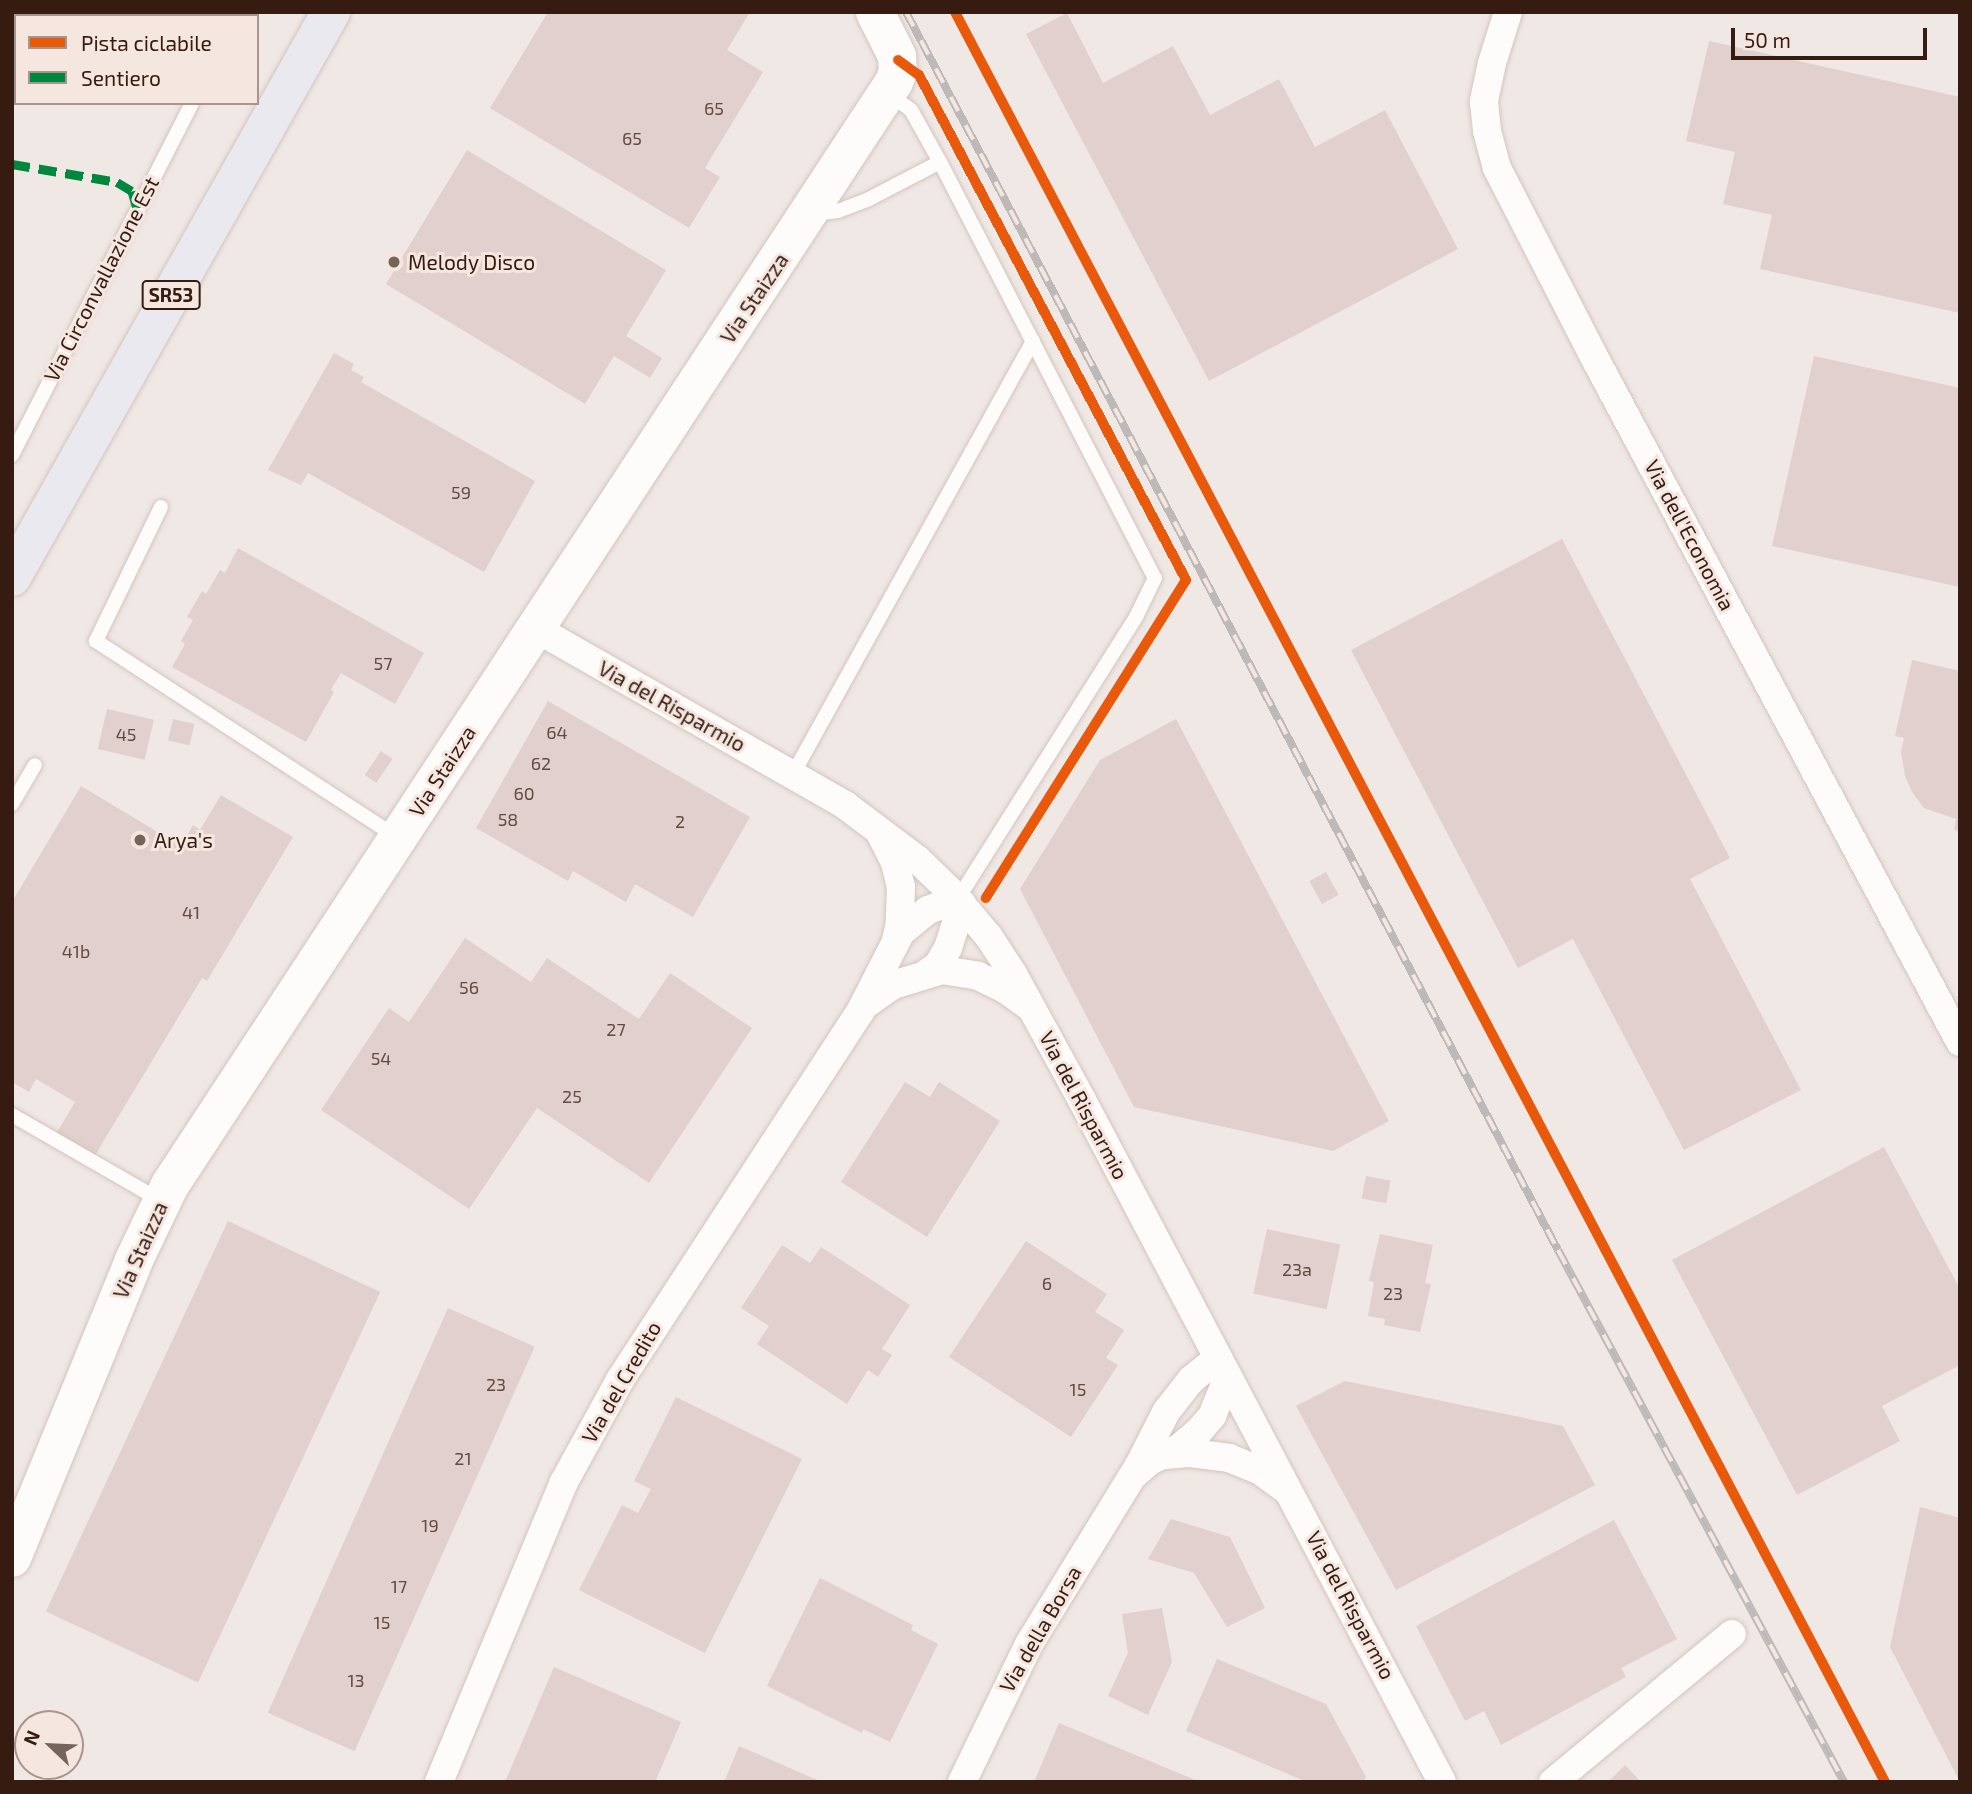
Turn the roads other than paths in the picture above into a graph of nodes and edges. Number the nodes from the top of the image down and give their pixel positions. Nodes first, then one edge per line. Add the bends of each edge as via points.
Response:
1 (331, 12) edge
2 (875, 12) edge
3 (1508, 12) edge
4 (888, 93) junction
5 (191, 105) edge
6 (940, 162) junction
7 (809, 215) junction
8 (1033, 341) junction
9 (12, 456) edge
10 (161, 507) dead end
11 (12, 577) edge
12 (536, 628) junction
13 (34, 765) dead end
14 (793, 774) junction
15 (12, 804) edge
16 (876, 827) junction
17 (398, 838) junction
18 (960, 902) junction
19 (895, 942) junction
20 (927, 973) junction
21 (1034, 1011) junction
22 (860, 1012) junction
23 (1960, 1042) edge
24 (12, 1115) edge
25 (162, 1200) junction
26 (1223, 1368) junction
27 (1164, 1455) junction
28 (1129, 1482) junction
29 (1296, 1500) junction
30 (12, 1558) edge
31 (1732, 1634) dead end
32 (1438, 1772) edge
33 (439, 1782) edge
34 (962, 1782) edge
35 (1553, 1782) edge

1 - 11 main road, SR53
2 - 4 street, Via Staizza via 898,60 898,74
3 - 23 street, Via dell'Economia via 1484,102 1497,168
4 - 6 lane via 911,110
4 - 7 street, Via Staizza
5 - 9 lane, Via Circonvallazione Est
6 - 7 lane via 869,199 838,211
6 - 8 lane
7 - 12 street, Via Staizza
8 - 14 lane
8 - 18 lane via 1155,578 1136,617
10 - 17 lane via 96,641
12 - 14 street, Via del Risparmio
12 - 17 street, Via Staizza
13 - 15 lane
14 - 16 street, Via del Risparmio
16 - 18 street, Via del Risparmio
16 - 19 street, Via del Credito via 892,854 901,887
17 - 25 street, Via Staizza
18 - 19 street, Via del Credito via 924,912
18 - 20 street via 945,953
18 - 21 street, Via del Risparmio via 1003,957
19 - 22 street, Via del Credito
20 - 21 street, Via del Credito via 947,970 978,976
20 - 22 street, Via del Credito via 884,989
21 - 26 street, Via del Risparmio
22 - 33 street, Via del Credito via 652,1326 586,1440 539,1537
24 - 25 lane
25 - 30 street, Via Staizza
26 - 27 street, Via della Borsa via 1209,1420 1184,1444
26 - 28 street, Via della Borsa via 1191,1380 1170,1405
26 - 29 street, Via del Risparmio
27 - 28 street, Via della Borsa via 1146,1464
27 - 29 street via 1214,1455 1241,1462 1276,1481
28 - 34 street, Via della Borsa via 1030,1644
29 - 32 street, Via del Risparmio
31 - 35 street

